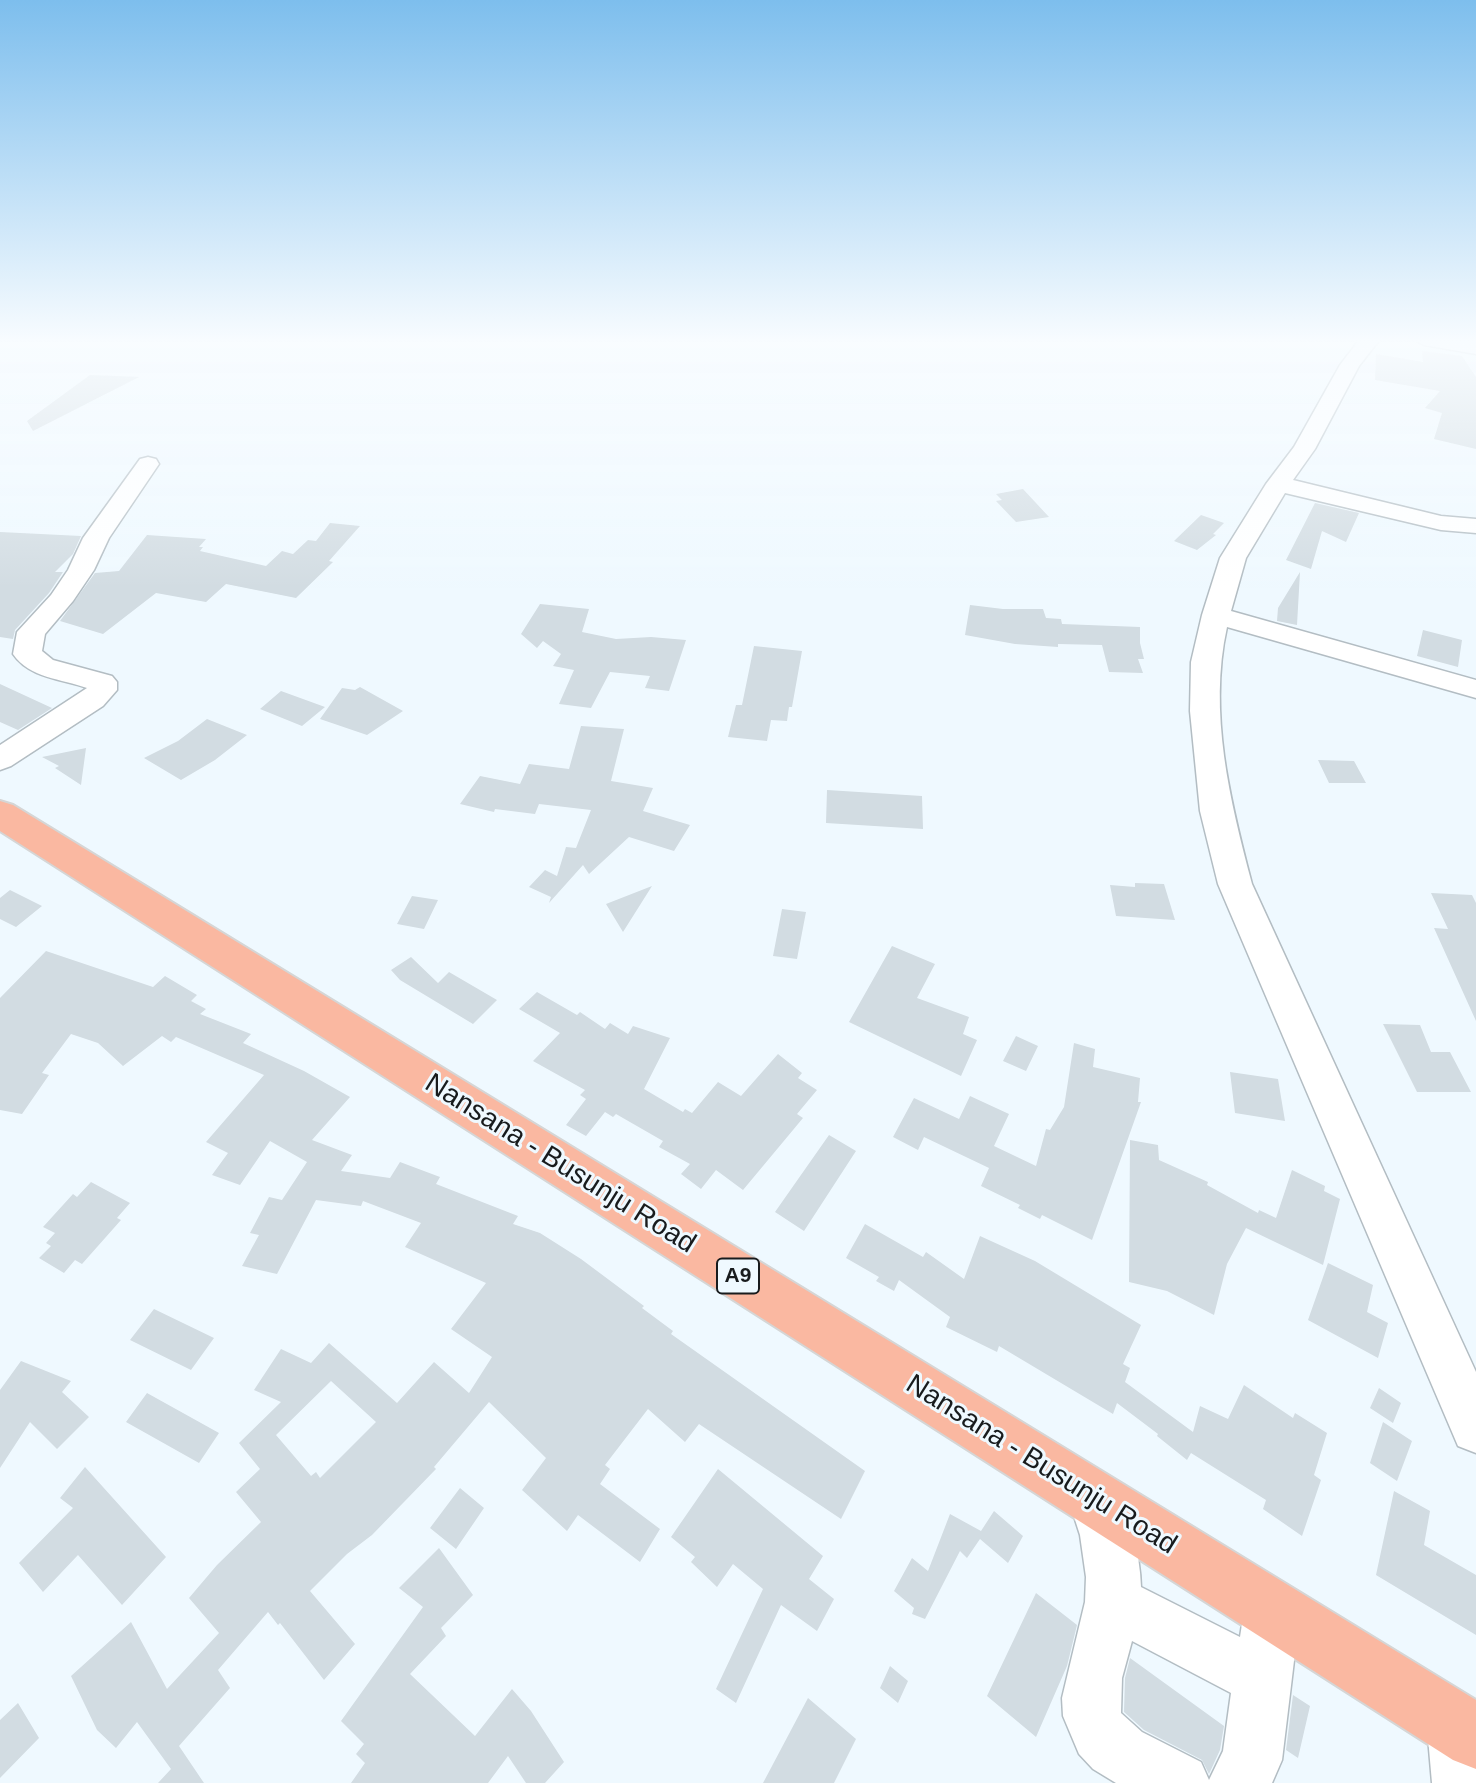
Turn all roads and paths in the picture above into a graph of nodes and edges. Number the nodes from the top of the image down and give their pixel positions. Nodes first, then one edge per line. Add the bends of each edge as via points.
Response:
1 (1318, 422) edge
2 (148, 464) dead end
3 (1278, 484) junction
4 (1476, 526) edge
5 (1216, 615) junction
6 (1476, 689) edge
7 (0, 759) edge
8 (0, 814) edge
9 (1476, 1428) edge
10 (1094, 1498) junction
11 (1114, 1602) junction
12 (1272, 1611) junction
13 (1261, 1678) junction
14 (1466, 1731) edge
15 (1180, 1783) edge
16 (1238, 1783) edge
17 (1462, 1783) edge

1 - 3 street
2 - 7 street via 96,538 74,580 31,632 27,654 43,666 102,682 102,690
3 - 4 street via 1441,523
3 - 5 street via 1233,558
5 - 6 street
5 - 9 street via 1205,662 1205,711 1216,811 1235,884
8 - 10 main road, Nansana - Busunju Road / A9
10 - 11 street via 1107,1532
10 - 12 main road, Nansana - Busunju Road / A9
11 - 13 street
11 - 15 street via 1093,1675 1090,1704 1096,1725 1112,1747
12 - 13 street
12 - 14 main road, Nansana - Busunju Road / A9
13 - 16 street via 1252,1760
14 - 17 street

